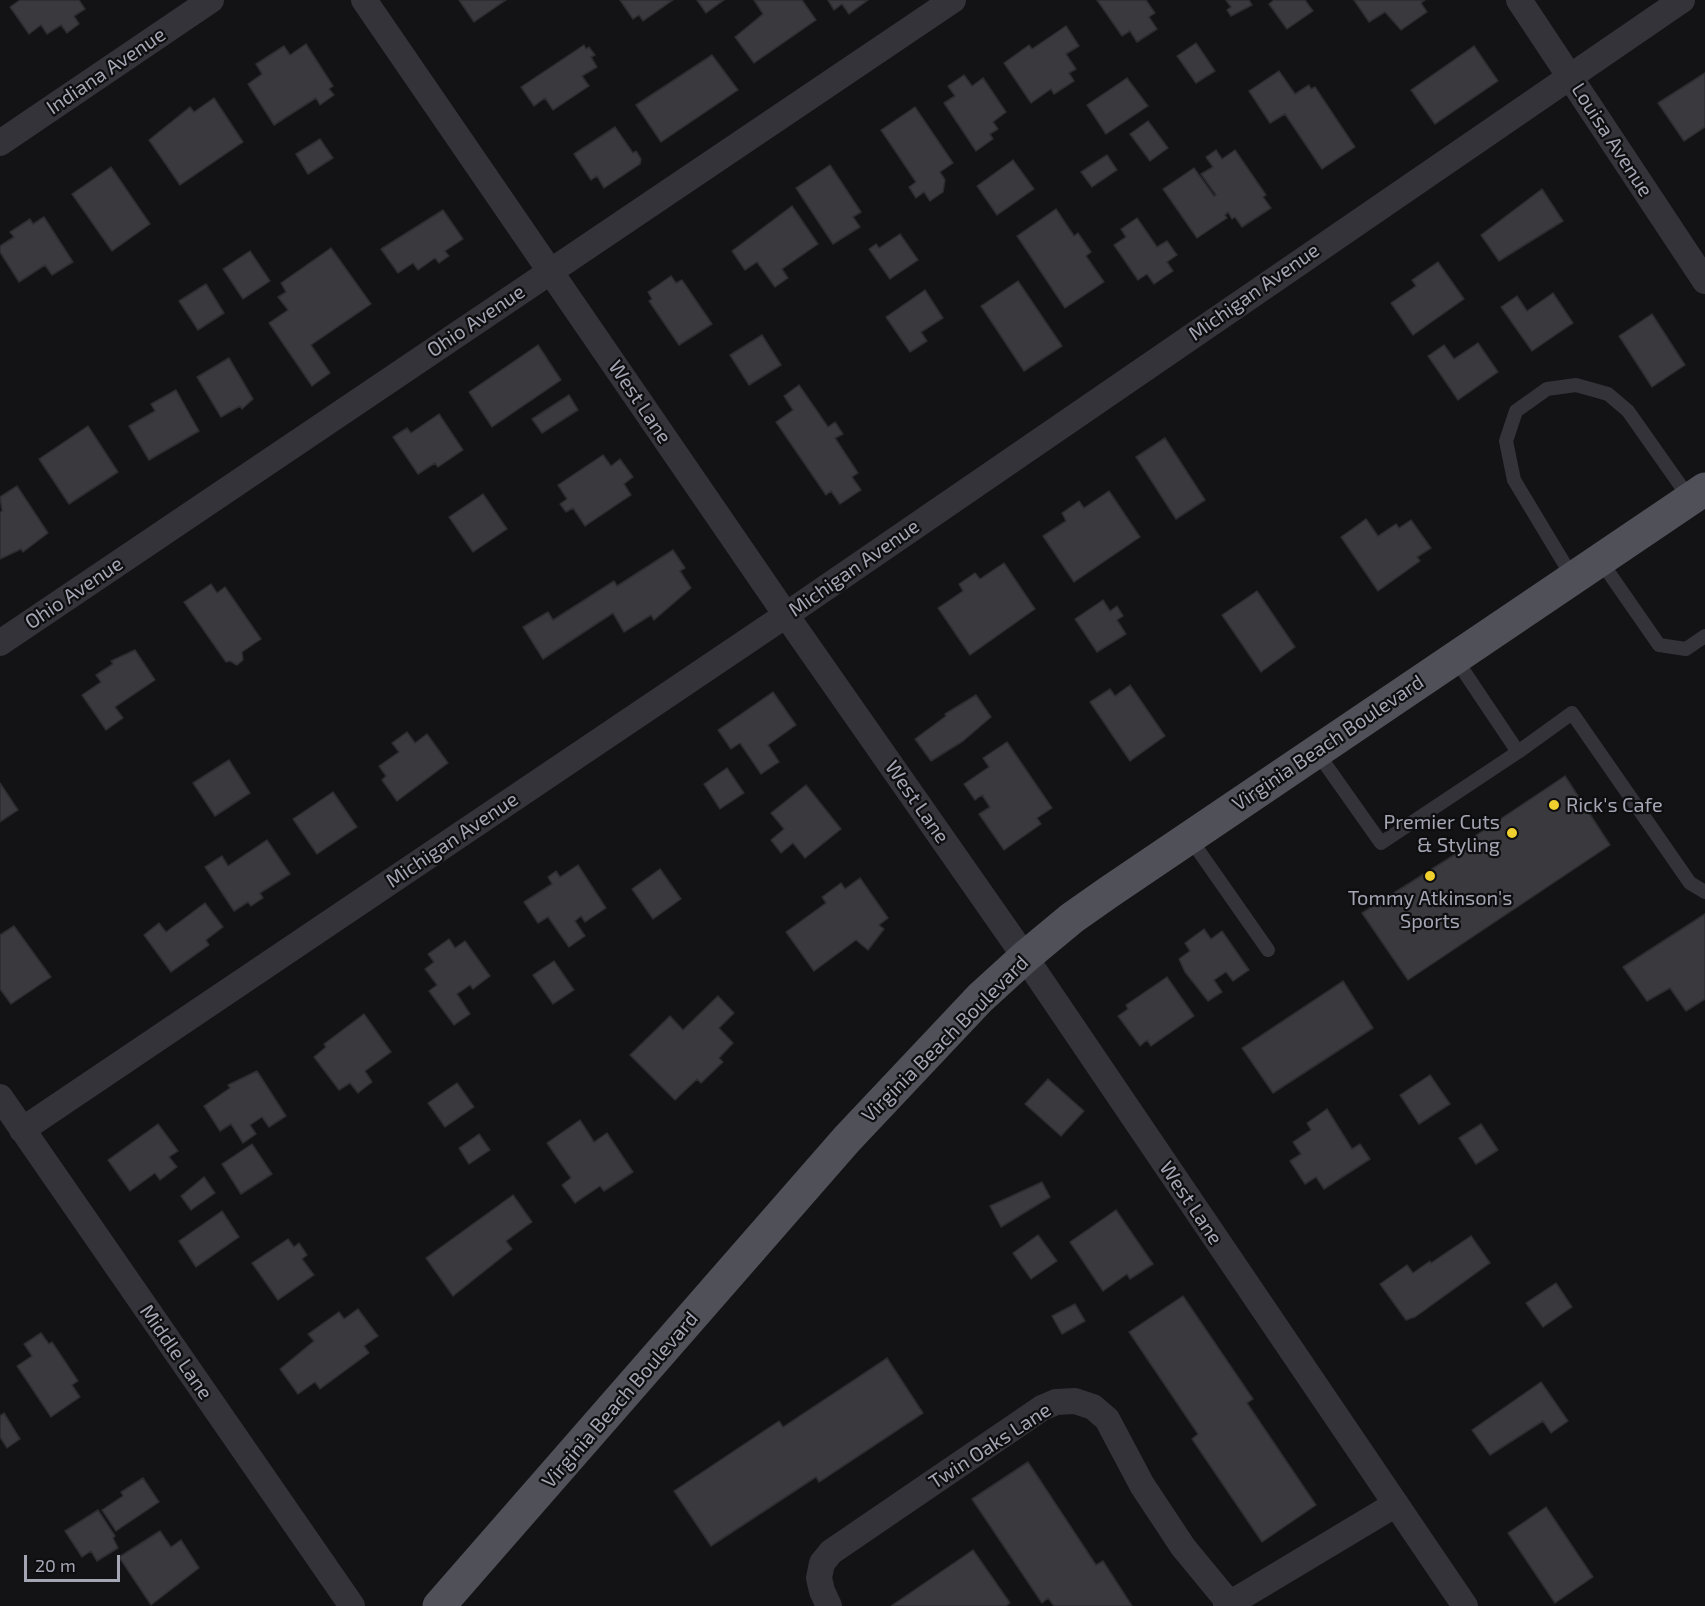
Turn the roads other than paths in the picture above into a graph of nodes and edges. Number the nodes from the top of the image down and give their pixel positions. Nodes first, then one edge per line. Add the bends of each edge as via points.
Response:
1 (211, 0) edge
2 (364, 0) edge
3 (954, 0) edge
4 (1519, 0) edge
5 (1682, 0) edge
6 (1570, 76) junction
7 (0, 143) edge
8 (550, 271) junction
9 (1705, 281) edge
10 (1698, 494) edge
11 (1600, 560) junction
12 (1573, 578) junction
13 (786, 615) junction
14 (1705, 636) edge
15 (0, 643) edge
16 (1455, 658) junction
17 (1316, 751) junction
18 (1518, 752) junction
19 (1189, 837) junction
20 (1705, 892) edge
21 (1268, 950) dead end
22 (1025, 957) junction
23 (0, 1097) edge
24 (22, 1130) junction
25 (1396, 1504) junction
26 (448, 1604) edge
27 (1228, 1605) edge
28 (352, 1606) edge
29 (829, 1606) edge
30 (1465, 1606) edge

1 - 7 street, Indiana Avenue
2 - 8 street, West Lane
3 - 8 street, Ohio Avenue
4 - 6 street, Louisa Avenue
5 - 6 street, Michigan Avenue
6 - 9 street, Louisa Avenue
6 - 13 street, Michigan Avenue
8 - 13 street, West Lane
8 - 15 street, Ohio Avenue
10 - 11 main road, Virginia Beach Boulevard
10 - 12 lane via 1628,411 1608,394 1576,384 1547,389 1516,411 1506,441 1514,480
11 - 12 main road, Virginia Beach Boulevard
11 - 14 lane via 1659,645 1686,649
12 - 16 main road, Virginia Beach Boulevard
13 - 22 street, West Lane
13 - 24 street, Michigan Avenue
16 - 17 main road, Virginia Beach Boulevard
16 - 18 lane
17 - 18 lane via 1381,843
17 - 19 main road, Virginia Beach Boulevard
18 - 20 lane via 1572,713 1690,883
19 - 21 lane
19 - 22 main road, Virginia Beach Boulevard via 1072,918
22 - 25 street, West Lane
22 - 26 main road, Virginia Beach Boulevard via 980,998 847,1139
23 - 24 street, Middle Lane
24 - 28 street, Middle Lane
25 - 27 street
25 - 30 street, West Lane
27 - 29 street, Twin Oaks Lane via 1142,1485 1107,1419 1093,1407 1075,1401 1042,1408 831,1552 822,1563 819,1578

